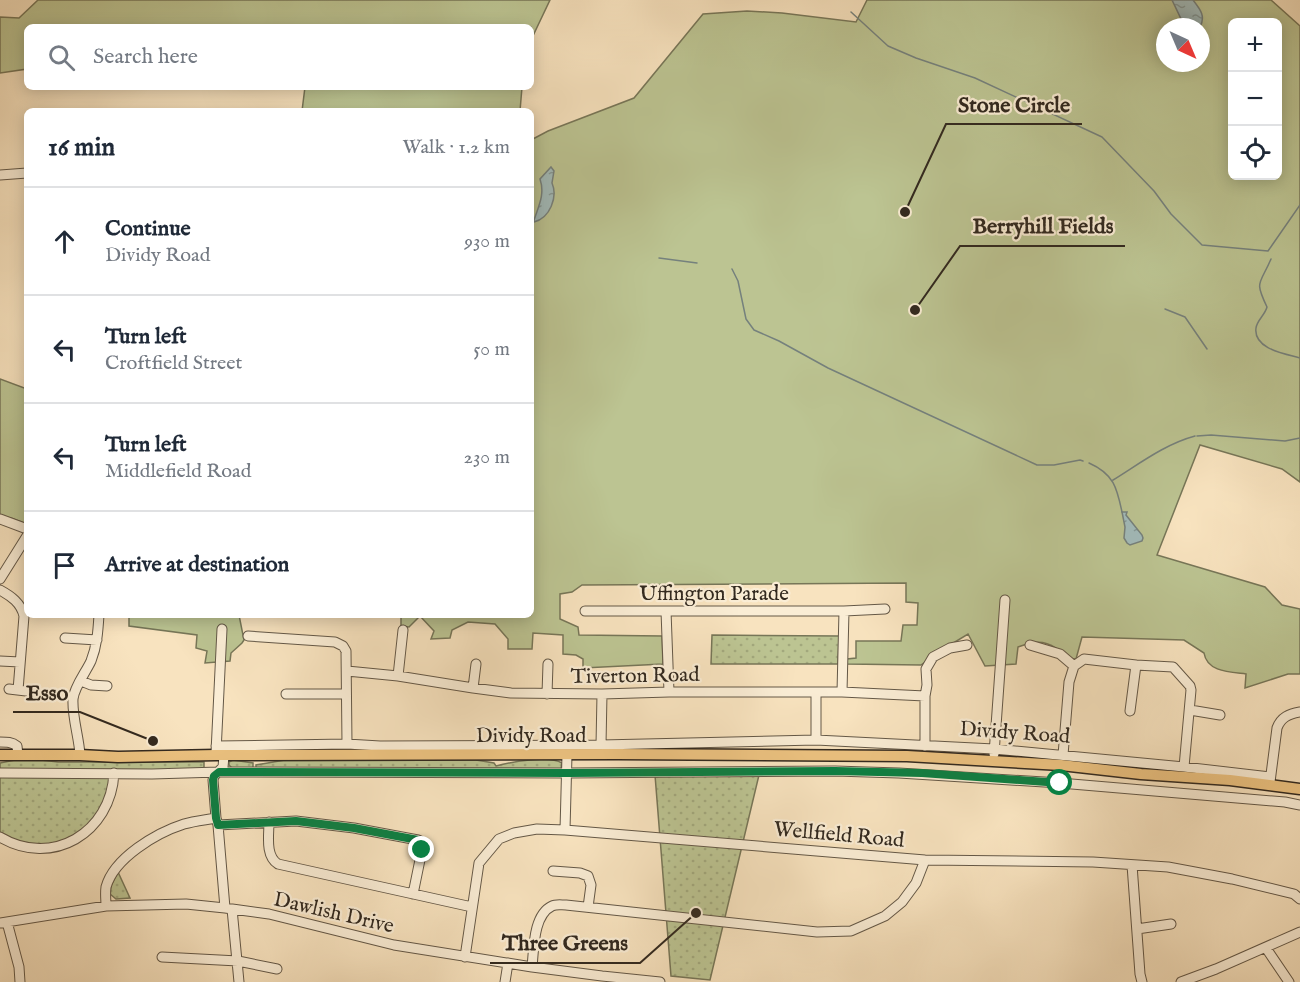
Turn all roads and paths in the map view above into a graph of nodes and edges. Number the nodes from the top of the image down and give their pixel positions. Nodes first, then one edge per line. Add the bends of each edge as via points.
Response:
1 (24, 173) edge
2 (0, 175) edge
3 (0, 519) edge
4 (24, 528) edge
5 (24, 541) edge
6 (0, 579) edge
7 (0, 590) edge
8 (1005, 600) dead end
9 (885, 609) dead end
10 (585, 610) dead end
11 (666, 611) junction
12 (844, 611) junction
13 (99, 618) edge
14 (76, 627) dead end
15 (222, 628) dead end
16 (403, 630) dead end
17 (248, 636) dead end
18 (65, 638) dead end
19 (75, 639) junction
20 (97, 640) junction
21 (967, 645) dead end
22 (1030, 645) dead end
23 (0, 661) edge
24 (20, 662) junction
25 (476, 664) dead end
26 (548, 664) dead end
27 (1136, 665) junction
28 (1074, 666) junction
29 (347, 671) junction
30 (398, 676) junction
31 (81, 681) junction
32 (101, 688) dead end
33 (472, 688) junction
34 (18, 690) dead end
35 (669, 692) junction
36 (816, 692) junction
37 (842, 692) junction
38 (286, 694) dead end
39 (346, 694) junction
40 (547, 694) junction
41 (602, 694) junction
42 (925, 696) junction
43 (1190, 710) junction
44 (1130, 711) dead end
45 (1300, 712) edge
46 (1220, 715) dead end
47 (816, 740) junction
48 (0, 742) edge
49 (347, 744) junction
50 (601, 745) junction
51 (925, 746) junction
52 (994, 749) junction
53 (219, 752) junction
54 (0, 755) edge
55 (18, 755) junction
56 (80, 755) junction
57 (567, 755) junction
58 (1062, 760) junction
59 (993, 761) junction
60 (1184, 767) junction
61 (219, 772) junction
62 (0, 773) edge
63 (114, 773) junction
64 (567, 773) junction
65 (1270, 781) junction
66 (1060, 783) junction
67 (1300, 789) edge
68 (1300, 806) edge
69 (217, 822) junction
70 (269, 822) junction
71 (565, 830) junction
72 (0, 837) edge
73 (926, 860) junction
74 (1132, 865) junction
75 (553, 871) dead end
76 (413, 894) junction
77 (1300, 899) edge
78 (106, 906) junction
79 (472, 907) junction
80 (588, 907) junction
81 (228, 908) junction
82 (3, 923) edge
83 (1171, 924) dead end
84 (1137, 929) junction
85 (1300, 932) edge
86 (1266, 948) junction
87 (162, 957) dead end
88 (465, 957) junction
89 (238, 961) junction
90 (508, 963) junction
91 (532, 967) junction
92 (277, 969) dead end
93 (20, 982) edge
94 (239, 982) edge
95 (505, 982) edge
96 (660, 982) edge
97 (1142, 982) edge
98 (1181, 982) edge
99 (1289, 982) edge

1 - 2 street
3 - 4 street
5 - 6 street
7 - 24 street via 12,597 24,616
8 - 52 street
9 - 12 street, Uffington Parade
10 - 11 street, Uffington Parade
11 - 12 street, Uffington Parade
11 - 35 street
12 - 37 street
13 - 20 street
14 - 19 street
15 - 53 street
16 - 30 street via 407,641
17 - 29 street via 335,642 346,651
18 - 19 street
19 - 20 street
20 - 31 street
21 - 42 street via 933,657 926,669
22 - 28 street via 1060,654
23 - 24 street
24 - 34 street
25 - 33 street
26 - 40 street
27 - 28 street via 1084,659
27 - 43 street via 1173,667 1190,686
27 - 44 street
28 - 58 street
29 - 30 street, Tiverton Road
29 - 39 street
30 - 33 street, Tiverton Road
31 - 32 street
31 - 56 street via 73,699
33 - 40 street, Tiverton Road
35 - 36 street, Tiverton Road
35 - 41 street, Tiverton Road
36 - 37 street, Tiverton Road
36 - 47 street
37 - 42 street, Tiverton Road
38 - 39 street
39 - 49 street
40 - 41 street, Tiverton Road
41 - 50 street
42 - 51 street
43 - 46 street
43 - 60 street
45 - 65 street via 1289,715 1277,728
47 - 50 street, Dividy Road
47 - 51 street, Dividy Road
48 - 55 street via 17,746
49 - 50 street, Dividy Road
49 - 53 street, Dividy Road
51 - 52 street, Dividy Road
52 - 58 street, Dividy Road
52 - 59 street
53 - 56 main road, Dividy Road
53 - 57 main road, Dividy Road
53 - 61 street via 223,767
54 - 55 main road, Dividy Road
55 - 56 main road, Dividy Road
57 - 59 main road, Dividy Road via 907,756
57 - 64 street
58 - 59 main road, Dividy Road
58 - 60 street, Dividy Road
58 - 65 main road, Dividy Road via 1141,774
58 - 66 street, Dividy Road
60 - 65 street, Dividy Road
61 - 63 street, Dividy Road
61 - 64 street, Dividy Road
61 - 69 street via 213,780
62 - 63 street, Dividy Road
63 - 72 street via 105,809 80,837 56,847 37,849
64 - 66 street, Dividy Road via 835,771
64 - 71 street
65 - 67 main road, Dividy Road
66 - 68 street, Dividy Road
69 - 70 street
69 - 78 street via 191,823 172,829 132,853 109,880
69 - 81 street
70 - 76 street via 270,851 278,864
70 - 76 street via 354,828 418,840 422,850
71 - 73 street, Wellfield Road
71 - 79 street, Wellfield Road via 525,831 499,839 479,863
73 - 74 street, Wellfield Road
73 - 80 street via 902,902 885,916 851,931 817,932
74 - 77 street, Wellfield Road via 1168,867 1232,879 1294,894
74 - 84 street
75 - 80 street via 588,876
76 - 79 street
78 - 81 street, Dawlish Drive via 186,904
78 - 82 street, Dawlish Drive
79 - 88 street, Wellfield Road
80 - 91 street via 554,905 546,910 538,922
81 - 88 street, Dawlish Drive
81 - 89 street
82 - 93 street via 19,967
83 - 84 street
84 - 97 street
85 - 86 street
86 - 98 street
86 - 99 street
87 - 89 street
88 - 90 street, Dawlish Drive
89 - 92 street
89 - 94 street
90 - 91 street, Dawlish Drive
90 - 95 street
91 - 96 street, Dawlish Drive

